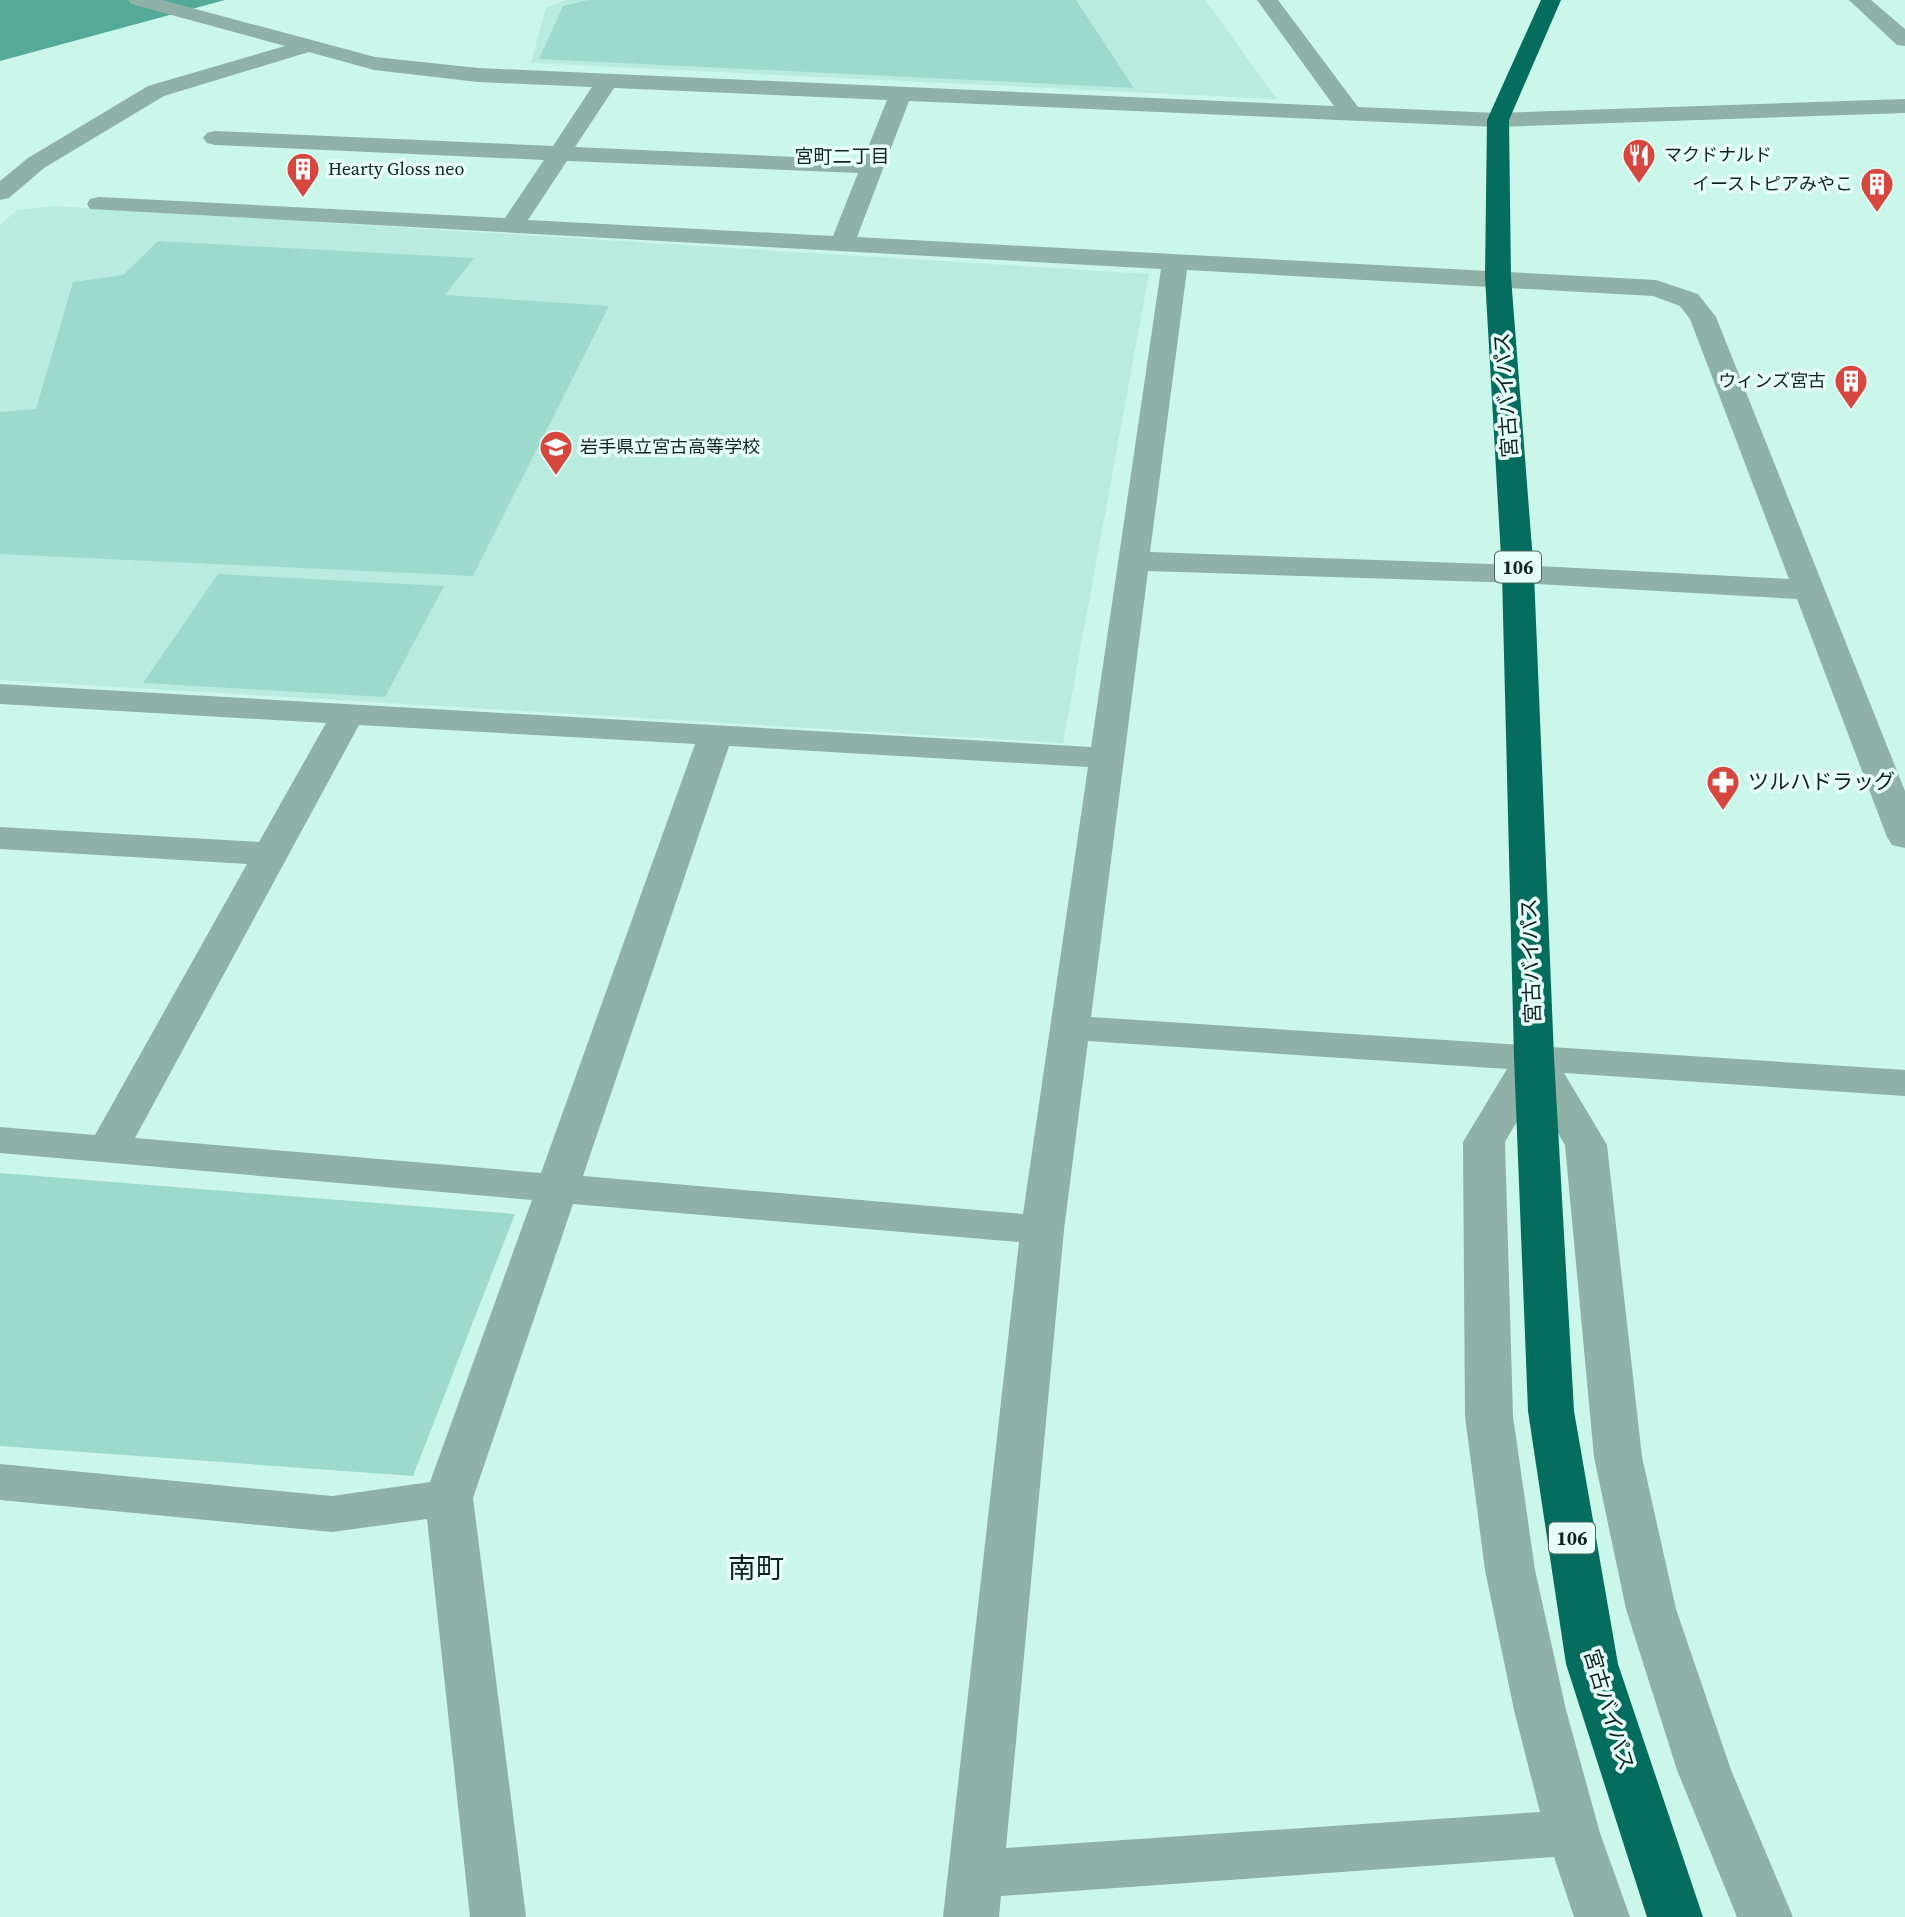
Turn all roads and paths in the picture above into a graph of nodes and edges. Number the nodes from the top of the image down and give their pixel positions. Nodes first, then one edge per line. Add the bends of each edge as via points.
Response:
1 (138, 0) edge
2 (1267, 0) edge
3 (1551, 0) edge
4 (1859, 0) edge
5 (1905, 40) edge
6 (303, 47) junction
7 (607, 81) junction
8 (900, 95) junction
9 (1905, 95) edge
10 (1905, 106) edge
11 (1741, 113) junction
12 (1352, 115) junction
13 (1498, 120) junction
14 (215, 138) dead end
15 (559, 153) junction
16 (872, 167) junction
17 (0, 193) edge
18 (99, 204) dead end
19 (512, 226) junction
20 (842, 244) junction
21 (1175, 261) junction
22 (1498, 277) junction
23 (1134, 561) junction
24 (1518, 574) junction
25 (1809, 590) junction
26 (0, 694) edge
27 (347, 715) junction
28 (715, 736) junction
29 (1107, 758) junction
30 (1905, 837) edge
31 (0, 838) edge
32 (270, 854) junction
33 (1070, 1028) junction
34 (1534, 1057) junction
35 (1905, 1083) edge
36 (0, 1140) edge
37 (108, 1149) junction
38 (557, 1188) junction
39 (1042, 1230) junction
40 (0, 1482) edge
41 (449, 1498) junction
42 (1573, 1832) junction
43 (972, 1896) edge
44 (498, 1917) edge
45 (1602, 1917) edge
46 (1675, 1917) edge
47 (1765, 1917) edge

1 - 6 street
2 - 12 street
3 - 13 highway, 宮古バイパス / 106
4 - 5 street
6 - 7 street via 374,63 478,75
6 - 17 street via 156,91 36,163
7 - 8 street
7 - 15 street
8 - 12 street
8 - 16 street
9 - 11 street via 1820,99
10 - 11 street
11 - 13 street
12 - 13 street
13 - 22 highway, 宮古バイパス / 106
14 - 15 street
15 - 16 street
15 - 19 street
16 - 20 street
18 - 19 street
19 - 20 street
20 - 21 street
21 - 22 street
21 - 23 street
22 - 24 highway, 宮古バイパス / 106
22 - 25 street via 1656,288 1689,300 1703,317
23 - 24 street
23 - 29 street
24 - 25 street
24 - 34 highway, 宮古バイパス / 106
25 - 30 street
26 - 27 street
27 - 28 street
27 - 32 street
28 - 29 street
28 - 38 street
29 - 33 street
31 - 32 street
32 - 37 street
33 - 34 street
33 - 39 street
34 - 35 street
34 - 42 street via 1484,1142 1489,1416 1510,1570 1540,1710
34 - 46 highway, 宮古バイパス / 106 via 1551,1411 1592,1664
34 - 47 street via 1586,1145 1618,1457 1651,1609 1704,1770
36 - 37 street
37 - 38 street
38 - 39 street
38 - 41 street
39 - 43 street
40 - 41 street via 332,1514
41 - 44 street
42 - 43 street
42 - 45 street

